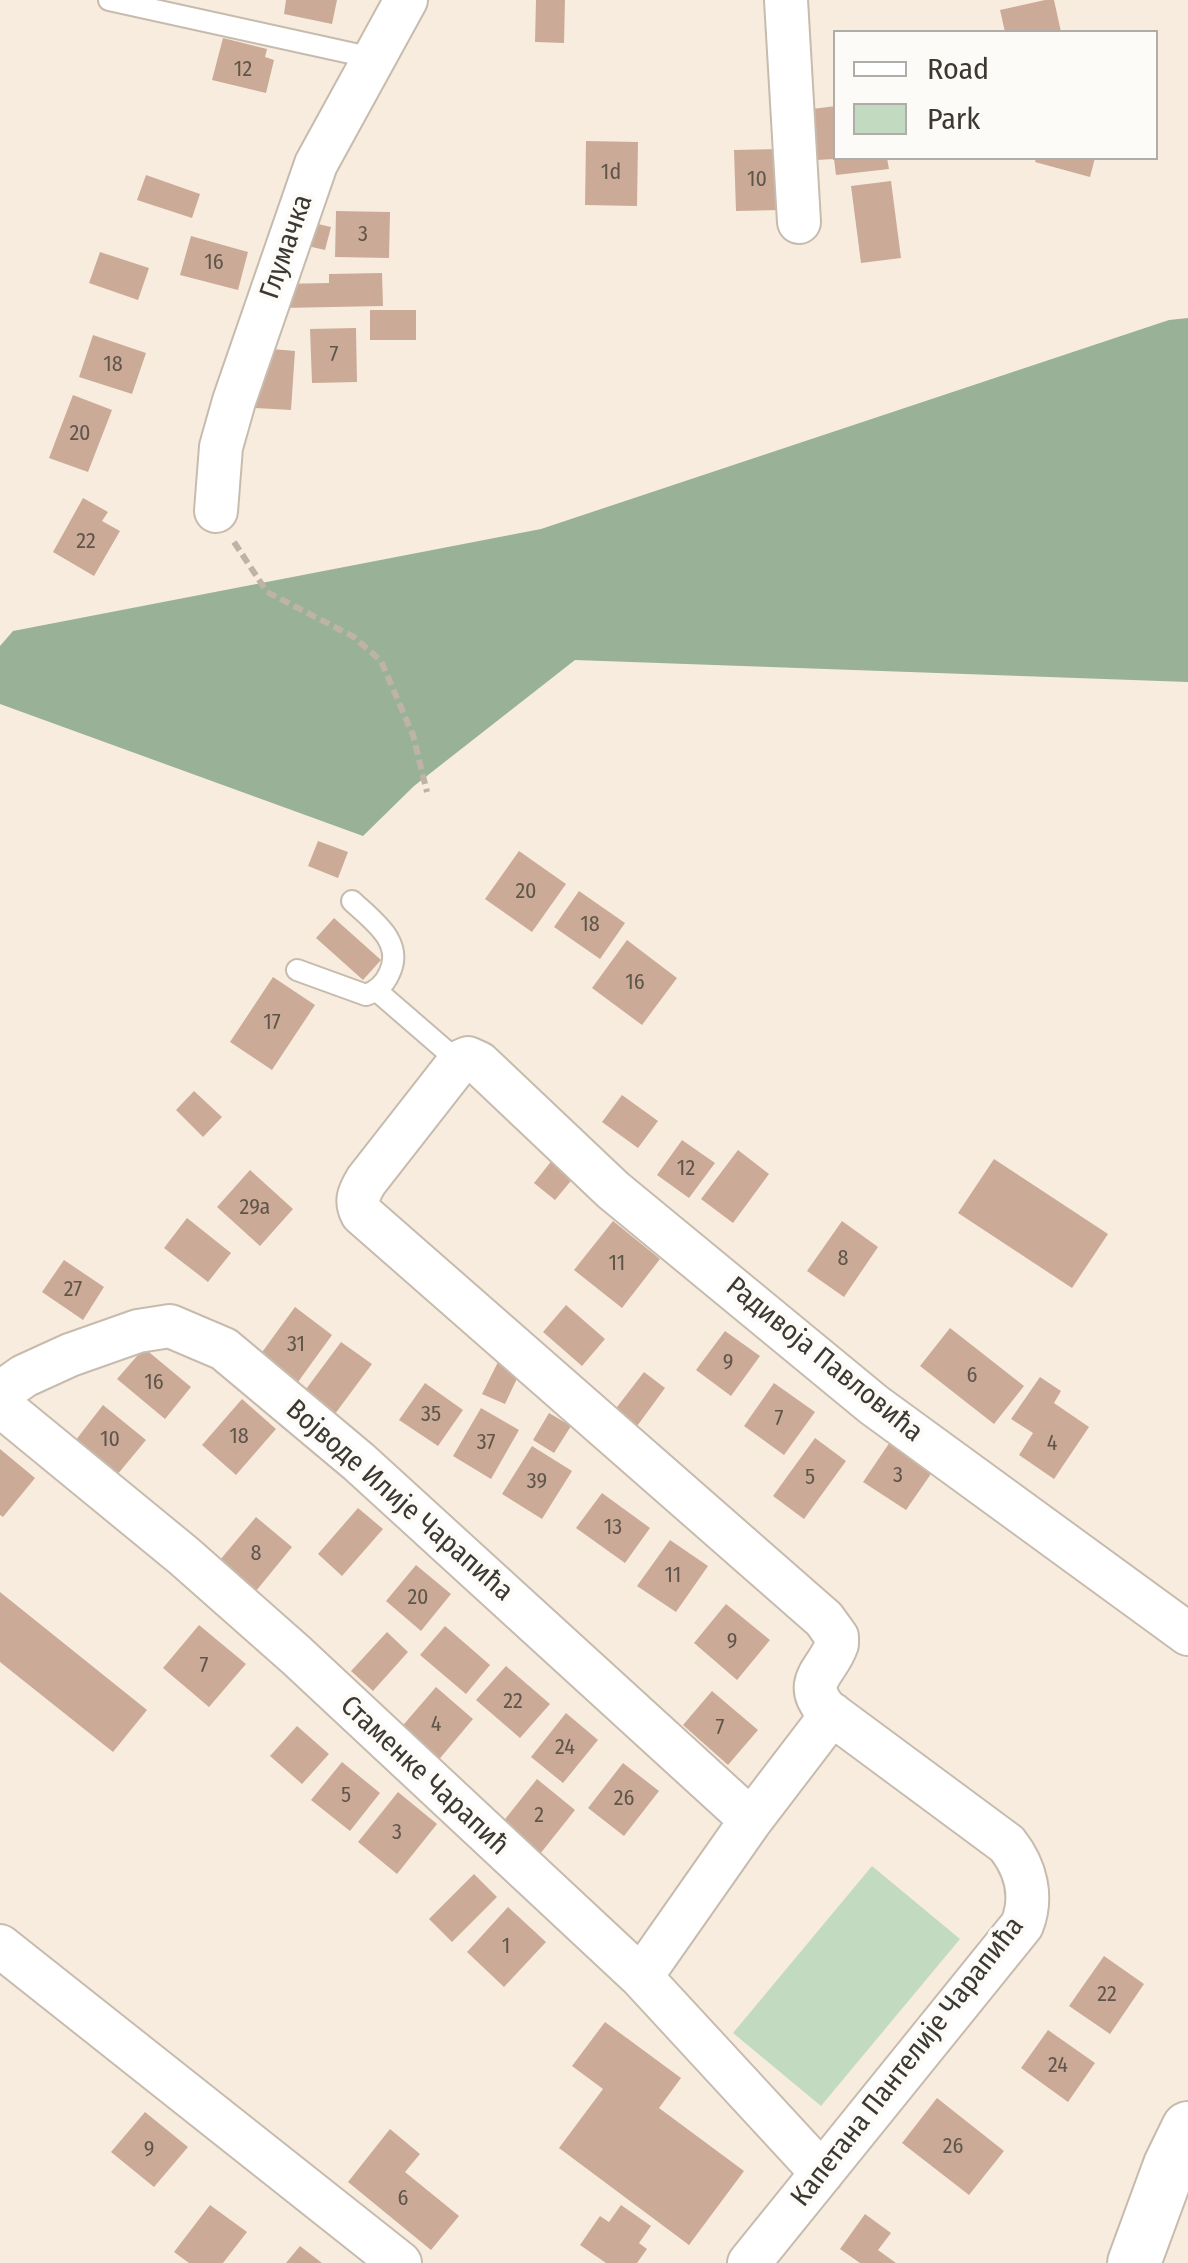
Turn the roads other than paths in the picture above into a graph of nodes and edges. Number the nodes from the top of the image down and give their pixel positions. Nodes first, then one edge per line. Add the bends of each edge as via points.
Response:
1 (109, 0) edge
2 (406, 0) edge
3 (786, 0) edge
4 (373, 58) junction
5 (799, 222) dead end
6 (216, 512) road end
7 (352, 901) dead end
8 (297, 970) dead end
9 (378, 990) junction
10 (469, 1063) junction
11 (0, 1393) edge
12 (0, 1405) edge
13 (1188, 1634) edge
14 (832, 1714) junction
15 (751, 1820) junction
16 (0, 1946) edge
17 (641, 1977) junction
18 (1182, 2157) edge
19 (822, 2173) junction
20 (400, 2263) edge
21 (749, 2263) edge
22 (1134, 2263) edge

1 - 4 lane
2 - 4 street, Глумачка
3 - 5 street
4 - 6 street, Глумачка via 316,164 287,245 221,446
7 - 9 lane via 392,944 394,963
8 - 9 lane via 366,995
9 - 10 lane
10 - 13 street, Радивоја Павловића via 874,1405
10 - 14 street via 366,1181 358,1194 362,1214 832,1629 835,1650 815,1684 818,1700
11 - 15 street, Војводе Илије Чарапића via 70,1354 138,1331 170,1326 224,1349 373,1474
12 - 17 street, Стаменке Чарапић via 296,1655
14 - 15 street
14 - 19 street, Капетана Пантелије Чарапића via 1006,1844 1022,1870 1027,1899 1022,1926
15 - 17 street
16 - 20 street
17 - 19 street, Стаменке Чарапић
18 - 22 street
19 - 21 street, Капетана Пантелије Чарапића

